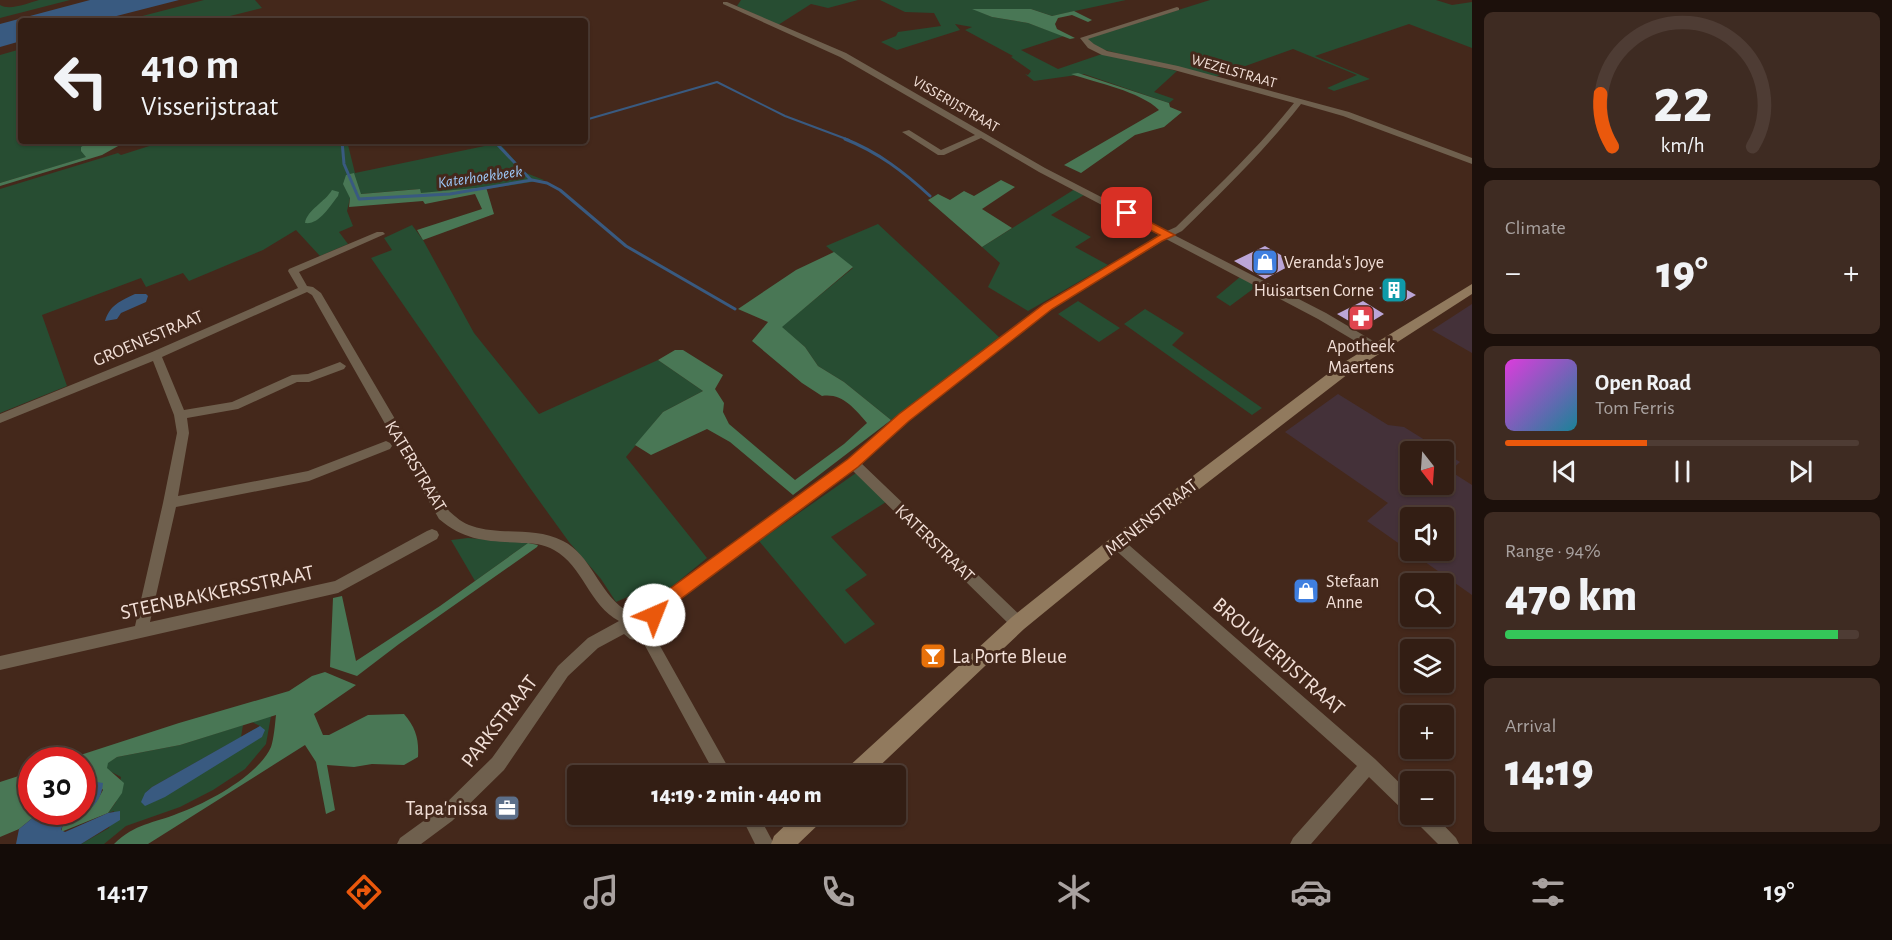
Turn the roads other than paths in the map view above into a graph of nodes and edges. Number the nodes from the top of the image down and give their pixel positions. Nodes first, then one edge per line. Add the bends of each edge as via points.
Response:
1 (725, 3) dead end
2 (1178, 9) dead end
3 (1299, 102) junction
4 (906, 132) dead end
5 (982, 135) junction
6 (1472, 160) edge
7 (380, 234) dead end
8 (1169, 235) junction
9 (1472, 288) edge
10 (307, 289) junction
11 (1376, 348) junction
12 (156, 355) junction
13 (340, 366) dead end
14 (180, 416) junction
15 (0, 419) edge
16 (386, 446) dead end
17 (853, 463) junction
18 (170, 502) junction
19 (432, 535) dead end
20 (1117, 543) junction
21 (651, 611) junction
22 (626, 622) junction
23 (1018, 623) junction
24 (141, 630) junction
25 (646, 634) junction
26 (0, 663) edge
27 (719, 765) edge
28 (865, 765) edge
29 (1369, 765) junction
30 (1400, 795) edge
31 (754, 825) edge
32 (802, 825) edge
33 (1431, 825) edge
34 (406, 844) edge
35 (765, 844) edge
36 (782, 844) edge
37 (1299, 844) edge
38 (1450, 844) edge

1 - 5 street, VISSERIJSTRAAT via 843,55
2 - 3 street, WEZELSTRAAT via 1083,38 1105,53
3 - 6 street, WEZELSTRAAT via 1346,114
3 - 8 street via 1190,220
4 - 5 street via 941,153
5 - 8 street, VISSERIJSTRAAT
7 - 10 street via 293,271
8 - 11 street, VISSERIJSTRAAT
8 - 17 street via 1158,238 1048,307 904,418
9 - 11 main road, MENENSTRAAT
10 - 12 street, GROENESTRAAT
10 - 22 street, KATERSTRAAT via 316,293 452,524 483,536 537,539 561,547 579,563 615,614
11 - 20 main road, MENENSTRAAT
12 - 14 street
12 - 15 street, GROENESTRAAT
13 - 14 street via 309,378 296,378 234,406
14 - 18 street via 181,452
16 - 18 street via 309,476
17 - 21 street
17 - 23 street, KATERSTRAAT
18 - 24 street
19 - 24 street, STEENBAKKERSSTRAAT via 338,587
20 - 23 main road, MENENSTRAAT
20 - 29 street, BROUWERIJSTRAAT
21 - 22 street via 631,611
21 - 25 street via 655,623
22 - 25 street via 628,630 636,635
22 - 34 street, PARKSTRAAT via 592,643 563,671 498,764 446,815
23 - 28 main road, MENENSTRAAT
24 - 26 street, STEENBAKKERSSTRAAT
25 - 27 street
29 - 30 street, BROUWERIJSTRAAT
29 - 37 street
31 - 35 street
32 - 36 main road
33 - 38 street

